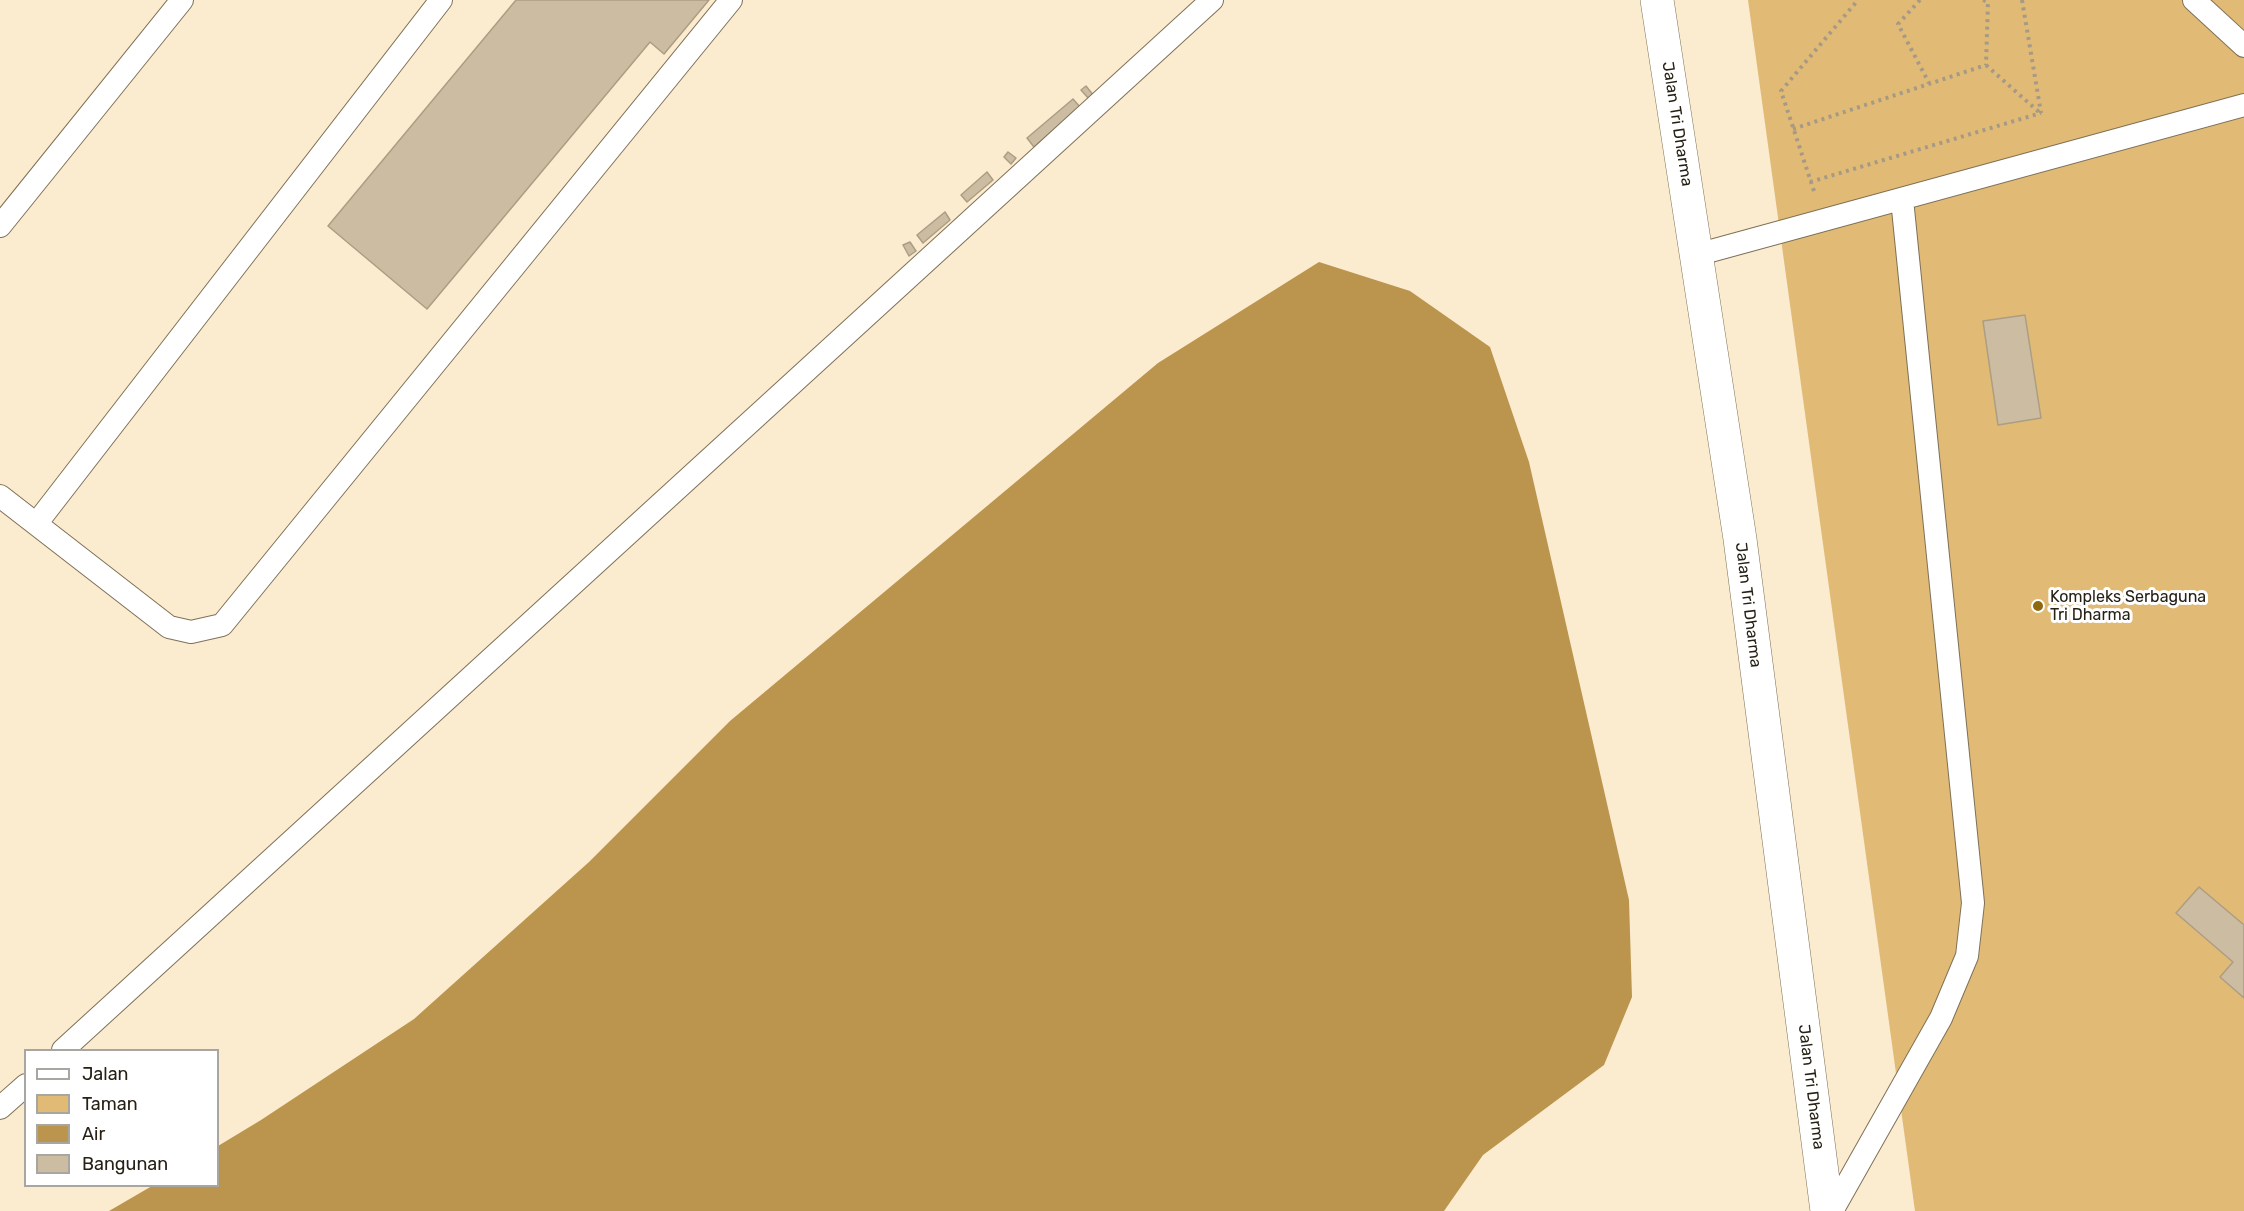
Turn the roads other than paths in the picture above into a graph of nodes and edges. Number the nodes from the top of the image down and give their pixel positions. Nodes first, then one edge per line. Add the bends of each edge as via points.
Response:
1 (182, 0) edge
2 (441, 0) edge
3 (731, 0) edge
4 (1212, 0) edge
5 (1657, 0) edge
6 (2194, 0) edge
7 (2244, 46) edge
8 (2244, 106) edge
9 (1902, 199) junction
10 (0, 226) edge
11 (1696, 255) junction
12 (0, 496) edge
13 (36, 524) junction
14 (64, 1049) edge
15 (24, 1087) edge
16 (0, 1108) edge
17 (1827, 1211) edge
18 (1832, 1211) edge

1 - 10 lane
2 - 13 lane
3 - 13 lane via 222,625 190,632 169,627
4 - 14 lane
5 - 11 main road, Jalan Tri Dharma
6 - 7 lane
8 - 9 lane
9 - 11 lane
9 - 18 lane via 1973,903 1967,956 1941,1018
11 - 17 main road, Jalan Tri Dharma via 1740,539
12 - 13 lane
15 - 16 lane

